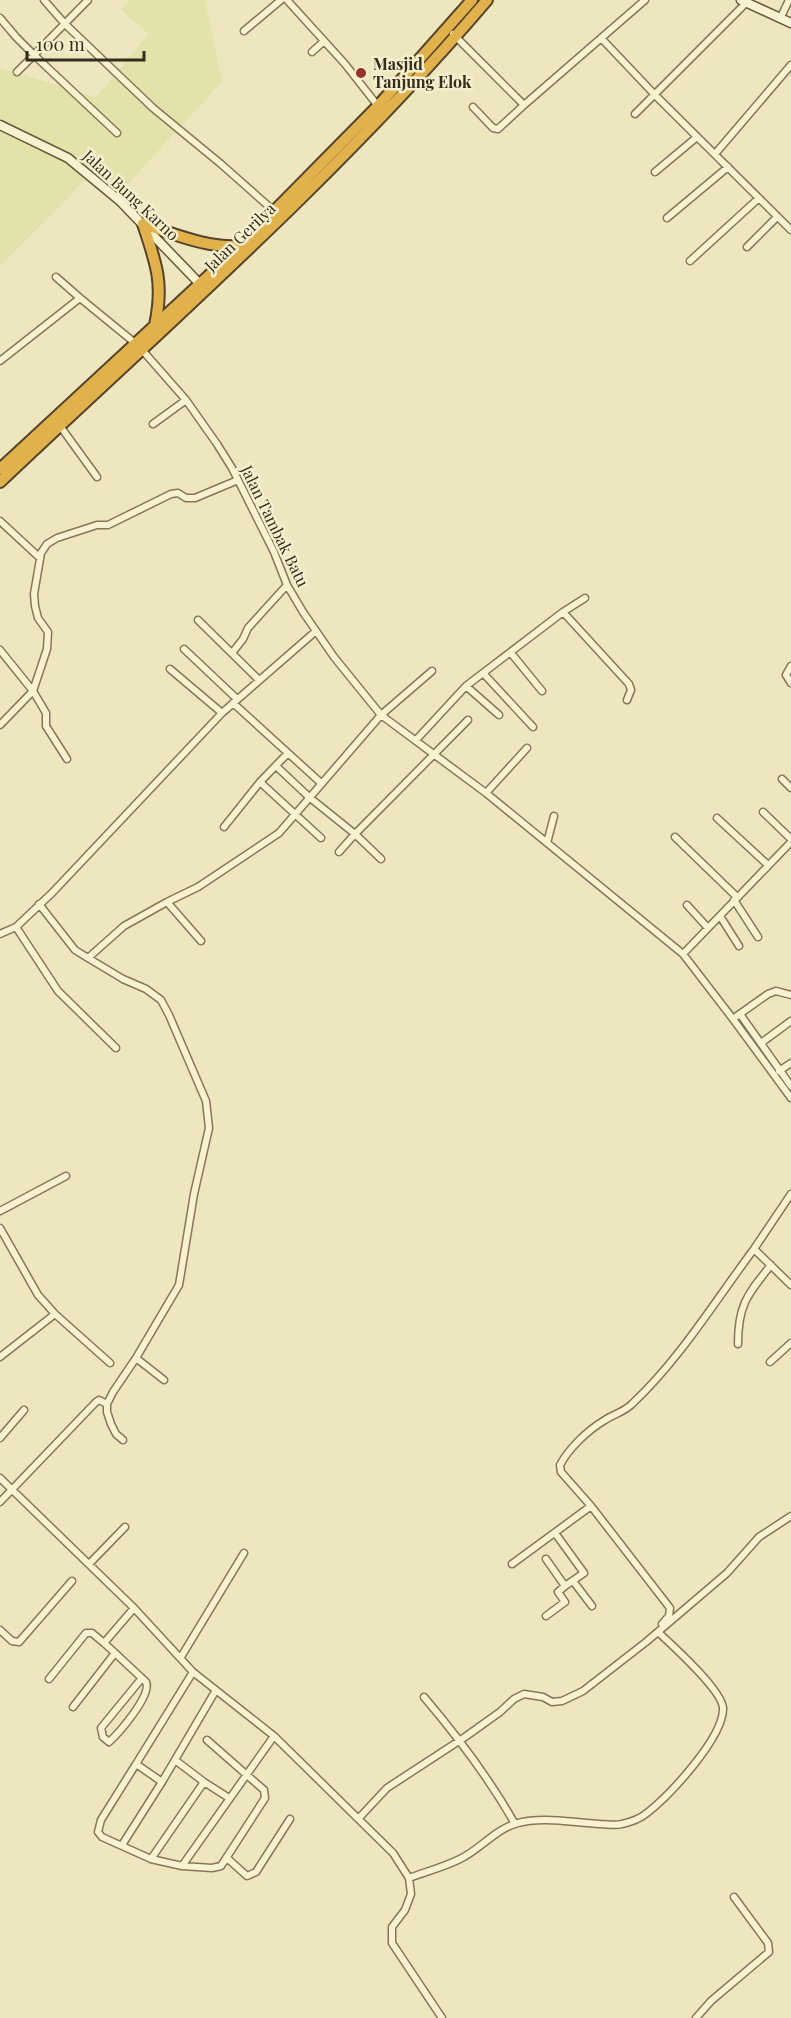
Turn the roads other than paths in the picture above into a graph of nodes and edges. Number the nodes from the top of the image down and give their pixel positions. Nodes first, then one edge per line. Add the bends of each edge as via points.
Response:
1 (44, 0) edge
2 (88, 0) edge
3 (281, 0) edge
4 (287, 0) edge
5 (472, 0) edge
6 (487, 0) edge
7 (645, 0) edge
8 (789, 0) edge
9 (744, 1) edge
10 (0, 18) edge
11 (780, 19) junction
12 (791, 23) edge
13 (65, 24) junction
14 (447, 28) junction
15 (244, 31) dead end
16 (456, 36) junction
17 (602, 39) junction
18 (324, 41) junction
19 (312, 52) dead end
20 (34, 55) junction
21 (791, 65) edge
22 (17, 72) dead end
23 (656, 95) junction
24 (524, 105) junction
25 (378, 106) junction
26 (473, 107) dead end
27 (635, 114) dead end
28 (0, 125) edge
29 (117, 133) dead end
30 (697, 137) junction
31 (714, 154) junction
32 (728, 167) junction
33 (655, 172) dead end
34 (759, 198) junction
35 (274, 211) junction
36 (777, 217) junction
37 (667, 218) dead end
38 (143, 224) junction
39 (791, 230) edge
40 (240, 246) junction
41 (747, 247) dead end
42 (232, 260) junction
43 (690, 261) dead end
44 (56, 277) dead end
45 (200, 284) junction
46 (80, 298) junction
47 (155, 325) junction
48 (139, 347) junction
49 (0, 361) edge
50 (186, 400) junction
51 (153, 424) dead end
52 (60, 426) junction
53 (0, 469) edge
54 (97, 477) dead end
55 (238, 480) junction
56 (0, 482) edge
57 (0, 521) edge
58 (40, 558) junction
59 (287, 585) junction
60 (585, 598) dead end
61 (563, 612) junction
62 (198, 620) dead end
63 (316, 631) junction
64 (184, 649) dead end
65 (0, 650) edge
66 (232, 653) junction
67 (511, 653) junction
68 (791, 666) edge
69 (171, 669) dead end
70 (432, 671) dead end
71 (483, 673) junction
72 (259, 680) junction
73 (791, 683) edge
74 (466, 686) junction
75 (33, 691) junction
76 (542, 691) dead end
77 (627, 700) dead end
78 (235, 701) junction
79 (222, 713) junction
80 (381, 715) junction
81 (499, 715) dead end
82 (468, 720) dead end
83 (0, 725) edge
84 (533, 727) dead end
85 (416, 740) junction
86 (527, 748) dead end
87 (288, 753) junction
88 (433, 755) junction
89 (66, 759) dead end
90 (276, 766) junction
91 (782, 779) dead end
92 (260, 782) junction
93 (321, 783) junction
94 (791, 788) edge
95 (486, 793) junction
96 (309, 797) junction
97 (763, 812) dead end
98 (295, 813) junction
99 (554, 816) dead end
100 (717, 818) dead end
101 (224, 827) dead end
102 (355, 834) junction
103 (675, 837) dead end
104 (321, 838) dead end
105 (791, 840) edge
106 (547, 843) junction
107 (339, 852) dead end
108 (381, 859) dead end
109 (768, 865) junction
110 (736, 899) junction
111 (166, 902) junction
112 (687, 904) dead end
113 (38, 905) junction
114 (720, 915) junction
115 (16, 927) junction
116 (708, 928) junction
117 (0, 934) edge
118 (758, 938) dead end
119 (201, 941) dead end
120 (739, 946) dead end
121 (683, 954) junction
122 (88, 958) junction
123 (791, 995) edge
124 (740, 1014) junction
125 (734, 1018) junction
126 (791, 1021) edge
127 (761, 1043) junction
128 (116, 1048) dead end
129 (791, 1063) edge
130 (780, 1071) junction
131 (791, 1086) edge
132 (791, 1098) edge
133 (66, 1176) dead end
134 (791, 1194) edge
135 (0, 1211) edge
136 (0, 1228) edge
137 (754, 1249) junction
138 (771, 1266) junction
139 (791, 1285) edge
140 (56, 1314) junction
141 (791, 1343) edge
142 (738, 1344) dead end
143 (0, 1357) edge
144 (136, 1358) junction
145 (770, 1362) dead end
146 (110, 1363) dead end
147 (164, 1380) dead end
148 (104, 1402) junction
149 (24, 1410) dead end
150 (0, 1438) edge
151 (123, 1440) dead end
152 (0, 1478) edge
153 (12, 1491) junction
154 (0, 1502) edge
155 (591, 1506) junction
156 (791, 1516) edge
157 (125, 1527) dead end
158 (555, 1533) junction
159 (244, 1553) dead end
160 (546, 1559) dead end
161 (89, 1564) junction
162 (512, 1564) dead end
163 (72, 1581) dead end
164 (573, 1581) junction
165 (566, 1586) junction
166 (591, 1606) dead end
167 (134, 1608) junction
168 (546, 1616) dead end
169 (0, 1630) edge
170 (658, 1632) junction
171 (104, 1643) junction
172 (115, 1653) junction
173 (181, 1657) junction
174 (193, 1672) junction
175 (49, 1678) dead end
176 (142, 1678) junction
177 (216, 1690) junction
178 (424, 1697) dead end
179 (73, 1707) dead end
180 (274, 1736) junction
181 (207, 1740) dead end
182 (460, 1740) junction
183 (175, 1760) junction
184 (136, 1764) junction
185 (248, 1774) junction
186 (162, 1782) junction
187 (204, 1782) junction
188 (229, 1798) junction
189 (358, 1818) junction
190 (291, 1819) dead end
191 (515, 1824) junction
192 (122, 1845) junction
193 (227, 1858) junction
194 (151, 1859) junction
195 (182, 1866) junction
196 (409, 1878) junction
197 (734, 1897) dead end
198 (442, 2018) edge
199 (696, 2018) edge

1 - 13 street
2 - 13 street
3 - 15 street
4 - 18 street
5 - 14 highway, Jalan Gerilya
6 - 16 highway, Jalan Gerilya
7 - 17 street
8 - 11 street
9 - 11 main road
9 - 23 street
10 - 20 street
11 - 12 main road
13 - 20 street
13 - 35 street via 153,108
14 - 16 street
14 - 25 highway, Jalan Gerilya
16 - 24 street
16 - 42 highway, Jalan Gerilya via 324,177
17 - 23 street
17 - 24 street
18 - 19 street
18 - 25 street
20 - 22 street
20 - 29 street
21 - 31 street
23 - 27 street
23 - 30 street
24 - 26 street via 498,129
25 - 35 highway, Jalan Gerilya
28 - 38 main road, Jalan Bung Karno via 69,158
30 - 31 street
30 - 33 street
31 - 32 street
32 - 34 street
32 - 37 street
34 - 36 street
34 - 43 street
35 - 40 highway, Jalan Gerilya
36 - 39 street
36 - 41 street
38 - 40 highway via 206,244
38 - 45 main road, Jalan Bung Karno
38 - 47 highway via 160,288
40 - 42 highway, Jalan Gerilya
42 - 45 highway, Jalan Gerilya
42 - 48 highway, Jalan Gerilya
44 - 46 street, Jalan Tambak Batu
45 - 47 highway, Jalan Gerilya
46 - 48 street, Jalan Tambak Batu
46 - 49 street
47 - 48 highway, Jalan Gerilya
48 - 50 street, Jalan Tambak Batu
48 - 52 highway, Jalan Gerilya
48 - 53 highway, Jalan Gerilya
50 - 51 street
50 - 55 street, Jalan Tambak Batu
52 - 54 street
52 - 56 highway, Jalan Gerilya
55 - 58 street via 195,498 171,494 108,525 69,533 47,544
55 - 59 street, Jalan Tambak Batu
57 - 58 street
58 - 75 street via 35,606 49,641
59 - 63 street, Jalan Tambak Batu
59 - 66 street
60 - 61 street
61 - 67 street
61 - 77 street via 629,684
62 - 66 street
63 - 72 street
63 - 80 street, Jalan Tambak Batu
64 - 78 street
65 - 75 street
66 - 72 street
67 - 71 street
67 - 76 street
68 - 73 street via 786,675
69 - 79 street
70 - 80 street
71 - 74 street
71 - 84 street
72 - 78 street
74 - 81 street
74 - 85 street
75 - 83 street
75 - 89 street via 46,713 48,731
78 - 79 street
78 - 87 street
79 - 113 street
80 - 85 street, Jalan Tambak Batu
80 - 93 street
82 - 88 street
85 - 88 street, Jalan Tambak Batu
86 - 95 street
87 - 90 street
87 - 93 street
88 - 95 street, Jalan Tambak Batu
88 - 102 street
90 - 92 street
90 - 96 street
91 - 94 street
92 - 98 street
92 - 101 street
93 - 96 street
95 - 106 street, Jalan Tambak Batu
96 - 98 street
96 - 102 street
97 - 105 street
98 - 104 street
98 - 111 street via 274,837 198,887
99 - 106 street
100 - 109 street
102 - 107 street
102 - 108 street
103 - 110 street
105 - 109 street
106 - 121 street, Jalan Tambak Batu
109 - 110 street
110 - 114 street
110 - 118 street
111 - 119 street
111 - 122 street via 124,926
112 - 116 street
113 - 115 street
113 - 122 street via 75,950
114 - 116 street
114 - 120 street
115 - 117 street
115 - 128 street via 58,991
116 - 121 street
121 - 125 street, Jalan Tambak Batu
122 - 144 street via 160,1000 208,1114 209,1128 179,1285
123 - 124 street via 768,994
124 - 125 street
124 - 127 street
125 - 132 street, Jalan Tambak Batu
126 - 127 street
127 - 130 street
129 - 130 street
130 - 131 street
133 - 135 street
134 - 137 street
136 - 140 street via 38,1294
137 - 138 street
137 - 155 street via 657,1378 631,1406 594,1428 560,1465 561,1472
138 - 139 street
138 - 142 street via 746,1298 739,1317
140 - 143 street
140 - 146 street
141 - 145 street
144 - 147 street
144 - 148 street
148 - 151 street via 116,1434
148 - 153 street
149 - 150 street
152 - 153 street
153 - 154 street
153 - 161 street
155 - 158 street
155 - 170 street via 670,1608
156 - 170 street via 759,1537 727,1573
157 - 161 street
158 - 162 street
158 - 164 street via 584,1573
159 - 173 street
160 - 165 street
161 - 167 street
163 - 169 street via 19,1642
164 - 165 street
164 - 166 street
165 - 168 street via 558,1592 565,1602
167 - 171 street
167 - 173 street
170 - 182 street via 572,1698 552,1702 524,1694
170 - 191 street via 720,1698 723,1707 714,1738 671,1792 646,1815 619,1825 544,1821
171 - 172 street
171 - 175 street via 86,1633
172 - 176 street
172 - 179 street
173 - 174 street
174 - 177 street
174 - 184 street
176 - 176 street via 101,1728 109,1742 144,1698 148,1686
177 - 180 street
177 - 183 street
178 - 182 street
180 - 185 street
180 - 189 street
181 - 185 street
182 - 189 street via 387,1788
182 - 191 street
183 - 186 street
183 - 187 street
184 - 186 street
184 - 192 street via 98,1826 102,1837
185 - 188 street
185 - 193 street via 264,1790 265,1798
186 - 192 street
187 - 188 street
187 - 194 street
188 - 195 street
189 - 196 street via 393,1853
190 - 193 street via 256,1872 248,1876
191 - 196 street via 459,1860
192 - 194 street
193 - 195 street via 217,1868
194 - 195 street
196 - 198 street via 411,1894 390,1938
197 - 199 street via 768,1943 769,1952

